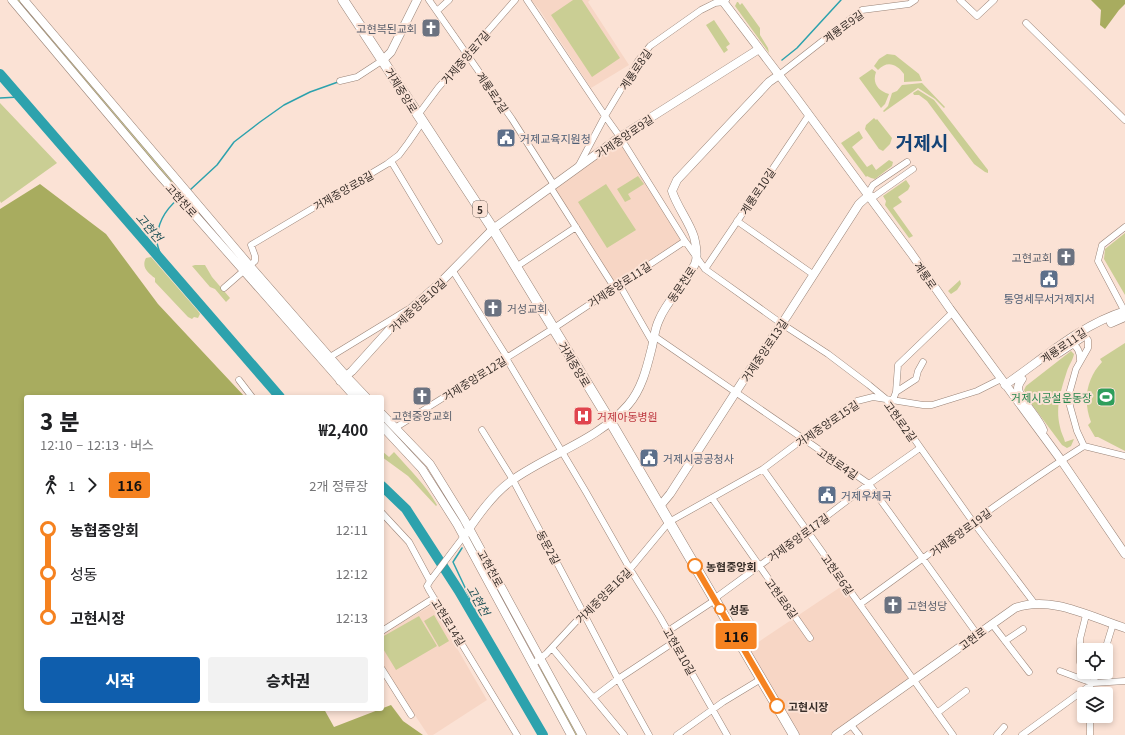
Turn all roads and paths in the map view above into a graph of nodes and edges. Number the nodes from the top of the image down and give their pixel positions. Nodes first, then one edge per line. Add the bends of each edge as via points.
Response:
1 (12, 0) edge
2 (24, 0) edge
3 (343, 0) edge
4 (417, 0) edge
5 (429, 0) edge
6 (449, 0) edge
7 (515, 0) edge
8 (527, 0) edge
9 (915, 0) edge
10 (960, 0) edge
11 (994, 0) edge
12 (724, 1) edge
13 (437, 11) junction
14 (1026, 23) dead end
15 (759, 49) junction
16 (467, 55) junction
17 (383, 60) junction
18 (779, 75) junction
19 (340, 81) dead end
20 (809, 115) junction
21 (605, 116) junction
22 (420, 118) junction
23 (1125, 120) edge
24 (620, 137) junction
25 (391, 161) junction
26 (907, 162) dead end
27 (578, 168) junction
28 (912, 169) dead end
29 (553, 186) junction
30 (869, 195) junction
31 (737, 221) junction
32 (576, 227) junction
33 (1125, 227) edge
34 (493, 229) junction
35 (439, 241) dead end
36 (685, 241) junction
37 (696, 257) junction
38 (516, 267) junction
39 (247, 268) junction
40 (705, 269) junction
41 (453, 270) junction
42 (814, 275) junction
43 (616, 286) junction
44 (224, 288) dead end
45 (415, 305) junction
46 (1125, 312) edge
47 (952, 313) junction
48 (1125, 317) edge
49 (782, 324) junction
50 (554, 328) junction
51 (1085, 336) junction
52 (653, 339) junction
53 (1071, 344) junction
54 (330, 357) junction
55 (506, 358) junction
56 (923, 362) dead end
57 (1080, 362) junction
58 (1021, 377) junction
59 (343, 379) junction
60 (239, 380) dead end
61 (1002, 381) junction
62 (736, 391) junction
63 (896, 392) junction
64 (250, 395) edge
65 (354, 395) edge
66 (363, 395) edge
67 (886, 399) junction
68 (893, 400) junction
69 (384, 416) edge
70 (610, 421) junction
71 (384, 428) edge
72 (396, 428) junction
73 (482, 430) dead end
74 (803, 439) junction
75 (1046, 440) junction
76 (1084, 446) junction
77 (920, 448) junction
78 (562, 452) junction
79 (1125, 456) edge
80 (1061, 460) junction
81 (763, 468) junction
82 (513, 480) junction
83 (869, 484) junction
84 (712, 498) junction
85 (660, 506) junction
86 (384, 514) edge
87 (669, 522) junction
88 (973, 522) junction
89 (470, 528) junction
90 (807, 531) junction
91 (462, 539) junction
92 (1125, 554) edge
93 (922, 559) junction
94 (759, 566) junction
95 (630, 569) junction
96 (430, 581) junction
97 (434, 598) junction
98 (715, 599) junction
99 (860, 604) junction
100 (1035, 604) junction
101 (584, 613) junction
102 (1086, 615) junction
103 (992, 624) junction
104 (1113, 624) junction
105 (1023, 628) dead end
106 (1125, 628) edge
107 (384, 630) edge
108 (668, 631) junction
109 (977, 634) junction
110 (810, 638) dead end
111 (1005, 641) junction
112 (674, 642) junction
113 (1106, 643) edge
114 (552, 648) junction
115 (540, 658) junction
116 (533, 664) junction
117 (1060, 670) dead end
118 (384, 672) edge
119 (1029, 672) dead end
120 (618, 679) junction
121 (761, 679) junction
122 (913, 680) junction
123 (1084, 680) junction
124 (1125, 681) edge
125 (1089, 687) edge
126 (1095, 687) edge
127 (966, 691) dead end
128 (1077, 697) edge
129 (593, 698) junction
130 (712, 710) junction
131 (937, 713) junction
132 (412, 715) dead end
133 (1090, 723) edge
134 (851, 725) junction
135 (1004, 727) dead end
136 (517, 735) edge
137 (571, 735) edge
138 (582, 735) edge
139 (624, 735) edge
140 (649, 735) edge
141 (677, 735) edge
142 (727, 735) edge
143 (794, 735) edge
144 (836, 735) edge
145 (859, 735) edge
146 (953, 735) edge
147 (997, 735) edge
148 (1022, 735) edge
149 (1090, 735) edge

1 - 39 street, 고현천로 via 180,198
2 - 39 street, 고현천로 via 187,192
3 - 17 main road, 거제중앙로 / 5
4 - 17 street via 391,52
5 - 13 street, 계룡로2길
6 - 13 street
7 - 16 street, 거제중앙로7길
8 - 21 street, 고현로2길
9 - 18 street, 계룡로9길 via 909,4 862,10
10 - 11 street via 977,16
12 - 15 street, 계룡로
12 - 21 street, 계룡로8길 via 715,2 701,10 650,46
13 - 16 street, 계룡로2길
14 - 23 street
15 - 18 street, 계룡로
15 - 24 street, 거제중앙로9길
16 - 22 street, 거제중앙로7길 via 438,88
16 - 29 street, 계룡로2길 via 512,119
17 - 19 street via 357,77
17 - 22 main road, 거제중앙로 / 5
18 - 20 street, 계룡로
18 - 37 street, 동문천로 via 764,87 677,180 672,191 690,225
20 - 30 street, 계룡로
20 - 31 street, 계룡로10길
21 - 24 street, 고현로2길
21 - 27 street, 계룡로8길
22 - 25 street, 거제중앙로8길 via 408,144
22 - 34 main road, 거제중앙로 / 5
24 - 27 street, 거제중앙로9길
24 - 36 street, 고현로2길
25 - 35 street
25 - 39 street, 거제중앙로8길 via 251,245 256,259
26 - 30 street via 874,185
27 - 29 street, 거제중앙로9길
28 - 30 street via 875,196
29 - 32 street, 계룡로2길
29 - 34 street, 거제중앙로9길
30 - 42 street, 거제중앙로13길 via 859,204
30 - 47 street, 계룡로
31 - 40 street, 계룡로10길
31 - 42 street
32 - 38 street
32 - 43 street, 계룡로2길
33 - 46 street via 1102,245 1098,261
34 - 38 main road, 거제중앙로 / 5
34 - 41 street, 거제중앙로10길
36 - 37 street, 고현로2길
36 - 43 street, 거제중앙로11길
37 - 40 street, 고현로2길
37 - 52 street, 동문천로 via 695,264 664,308
38 - 50 main road, 거제중앙로 / 5
39 - 44 street
39 - 54 street, 고현천로
39 - 59 street, 고현천로
40 - 49 street, 고현로2길
41 - 45 street, 거제중앙로10길
41 - 55 street
42 - 49 street, 거제중앙로13길
43 - 50 street, 거제중앙로11길
43 - 52 street, 계룡로2길
45 - 54 street
45 - 59 street, 거제중앙로10길
46 - 58 street, 계룡로11길 via 1077,334
47 - 61 street, 계룡로
47 - 63 street via 898,365
48 - 51 street, 계룡로11길
49 - 62 street, 거제중앙로13길
49 - 67 street, 고현로2길 via 828,354
50 - 55 street, 거제중앙로12길
50 - 70 main road, 거제중앙로 / 5
51 - 53 street, 계룡로11길
51 - 57 street via 1088,348
52 - 62 street, 고현로4길
52 - 70 street, 동문천로 via 647,366 636,392 628,405
53 - 57 street via 1078,349
53 - 58 street, 계룡로11길
54 - 59 street, 고현천로
55 - 72 street, 거제중앙로12길
55 - 78 street
56 - 63 street via 916,379
57 - 76 street via 1069,394 1070,406
58 - 61 street, 계룡로11길
58 - 61 street via 1004,376
58 - 75 street via 1019,392 1042,426
59 - 65 street, 고현천로
59 - 66 street, 고현천로
60 - 64 street
61 - 68 street, 거제중앙로15길 via 932,405
61 - 75 street, 계룡로
62 - 74 street, 고현로4길
62 - 85 street, 거제중앙로13길
63 - 68 street
67 - 68 street, 거제중앙로15길
67 - 74 street, 거제중앙로15길 via 873,397 857,402
67 - 77 street, 고현로2길
69 - 72 street, 고현천로
70 - 78 street, 동문천로
70 - 85 main road, 거제중앙로 / 5
71 - 91 street, 고현천로 via 422,469
72 - 89 street, 고현천로 via 430,464
73 - 82 street
74 - 81 street, 거제중앙로15길
74 - 83 street, 고현로4길
75 - 80 street, 계룡로
76 - 79 street
76 - 80 street, 거제중앙로19길
77 - 83 street, 거제중앙로17길
77 - 88 street, 고현로2길
78 - 82 street, 동문천로
78 - 95 street, 고현로10길
80 - 88 street, 거제중앙로19길
80 - 92 street, 계룡로
81 - 84 street, 거제중앙로15길
81 - 90 street, 고현로6길
82 - 89 street, 동문천로 via 494,496
82 - 101 street, 동문2길
83 - 90 street, 거제중앙로17길
83 - 93 street, 고현로4길
84 - 87 street, 거제중앙로15길
84 - 94 street, 고현로8길
85 - 87 main road, 거제중앙로 / 5
86 - 96 street, 고현로14길 via 409,542
87 - 95 street, 거제중앙로16길
87 - 98 main road, 거제중앙로 / 5
88 - 93 street, 거제중앙로19길
88 - 100 street, 고현로2길
89 - 91 street, 동문천로
89 - 115 street, 고현천로
90 - 94 street, 거제중앙로17길
90 - 99 street, 고현로6길
91 - 96 street
91 - 116 street, 고현천로
93 - 99 street, 거제중앙로19길
93 - 109 street, 고현로4길
94 - 98 street, 거제중앙로17길
94 - 110 street, 고현로8길
95 - 101 street, 거제중앙로16길
95 - 108 street, 고현로10길
96 - 97 street, 고현로14길 via 427,586
97 - 107 street
97 - 136 street, 고현로14길
98 - 108 street, 거제중앙로17길
98 - 121 main road, 거제중앙로 / 5
99 - 122 street, 고현로6길
100 - 102 street, 고현로 via 1061,606
100 - 103 street, 고현로 via 1015,608
101 - 114 street, 거제중앙로16길
101 - 120 street, 동문2길
102 - 104 street, 고현로
102 - 123 street via 1080,639 1080,662
103 - 109 street, 고현로
103 - 111 street
104 - 106 street, 고현로
104 - 113 street
105 - 111 street
108 - 112 street, 고현로10길
109 - 122 street, 고현로
111 - 119 street
112 - 120 street
112 - 130 street, 고현로10길
114 - 115 street, 거제중앙로16길
114 - 129 street
115 - 116 street, 거제중앙로16길
115 - 138 street, 고현천로
116 - 137 street, 고현천로
117 - 123 street
118 - 132 street
120 - 129 street
120 - 140 street, 동문2길
121 - 130 street
121 - 143 main road, 거제중앙로 / 5
122 - 131 street, 고현로6길
122 - 134 street, 고현로
123 - 125 street
124 - 126 street
127 - 131 street
128 - 148 street
129 - 139 street
130 - 141 street
130 - 142 street, 고현로10길
131 - 146 street, 고현로6길
133 - 149 street
134 - 144 street, 고현로
134 - 145 street
135 - 147 street

